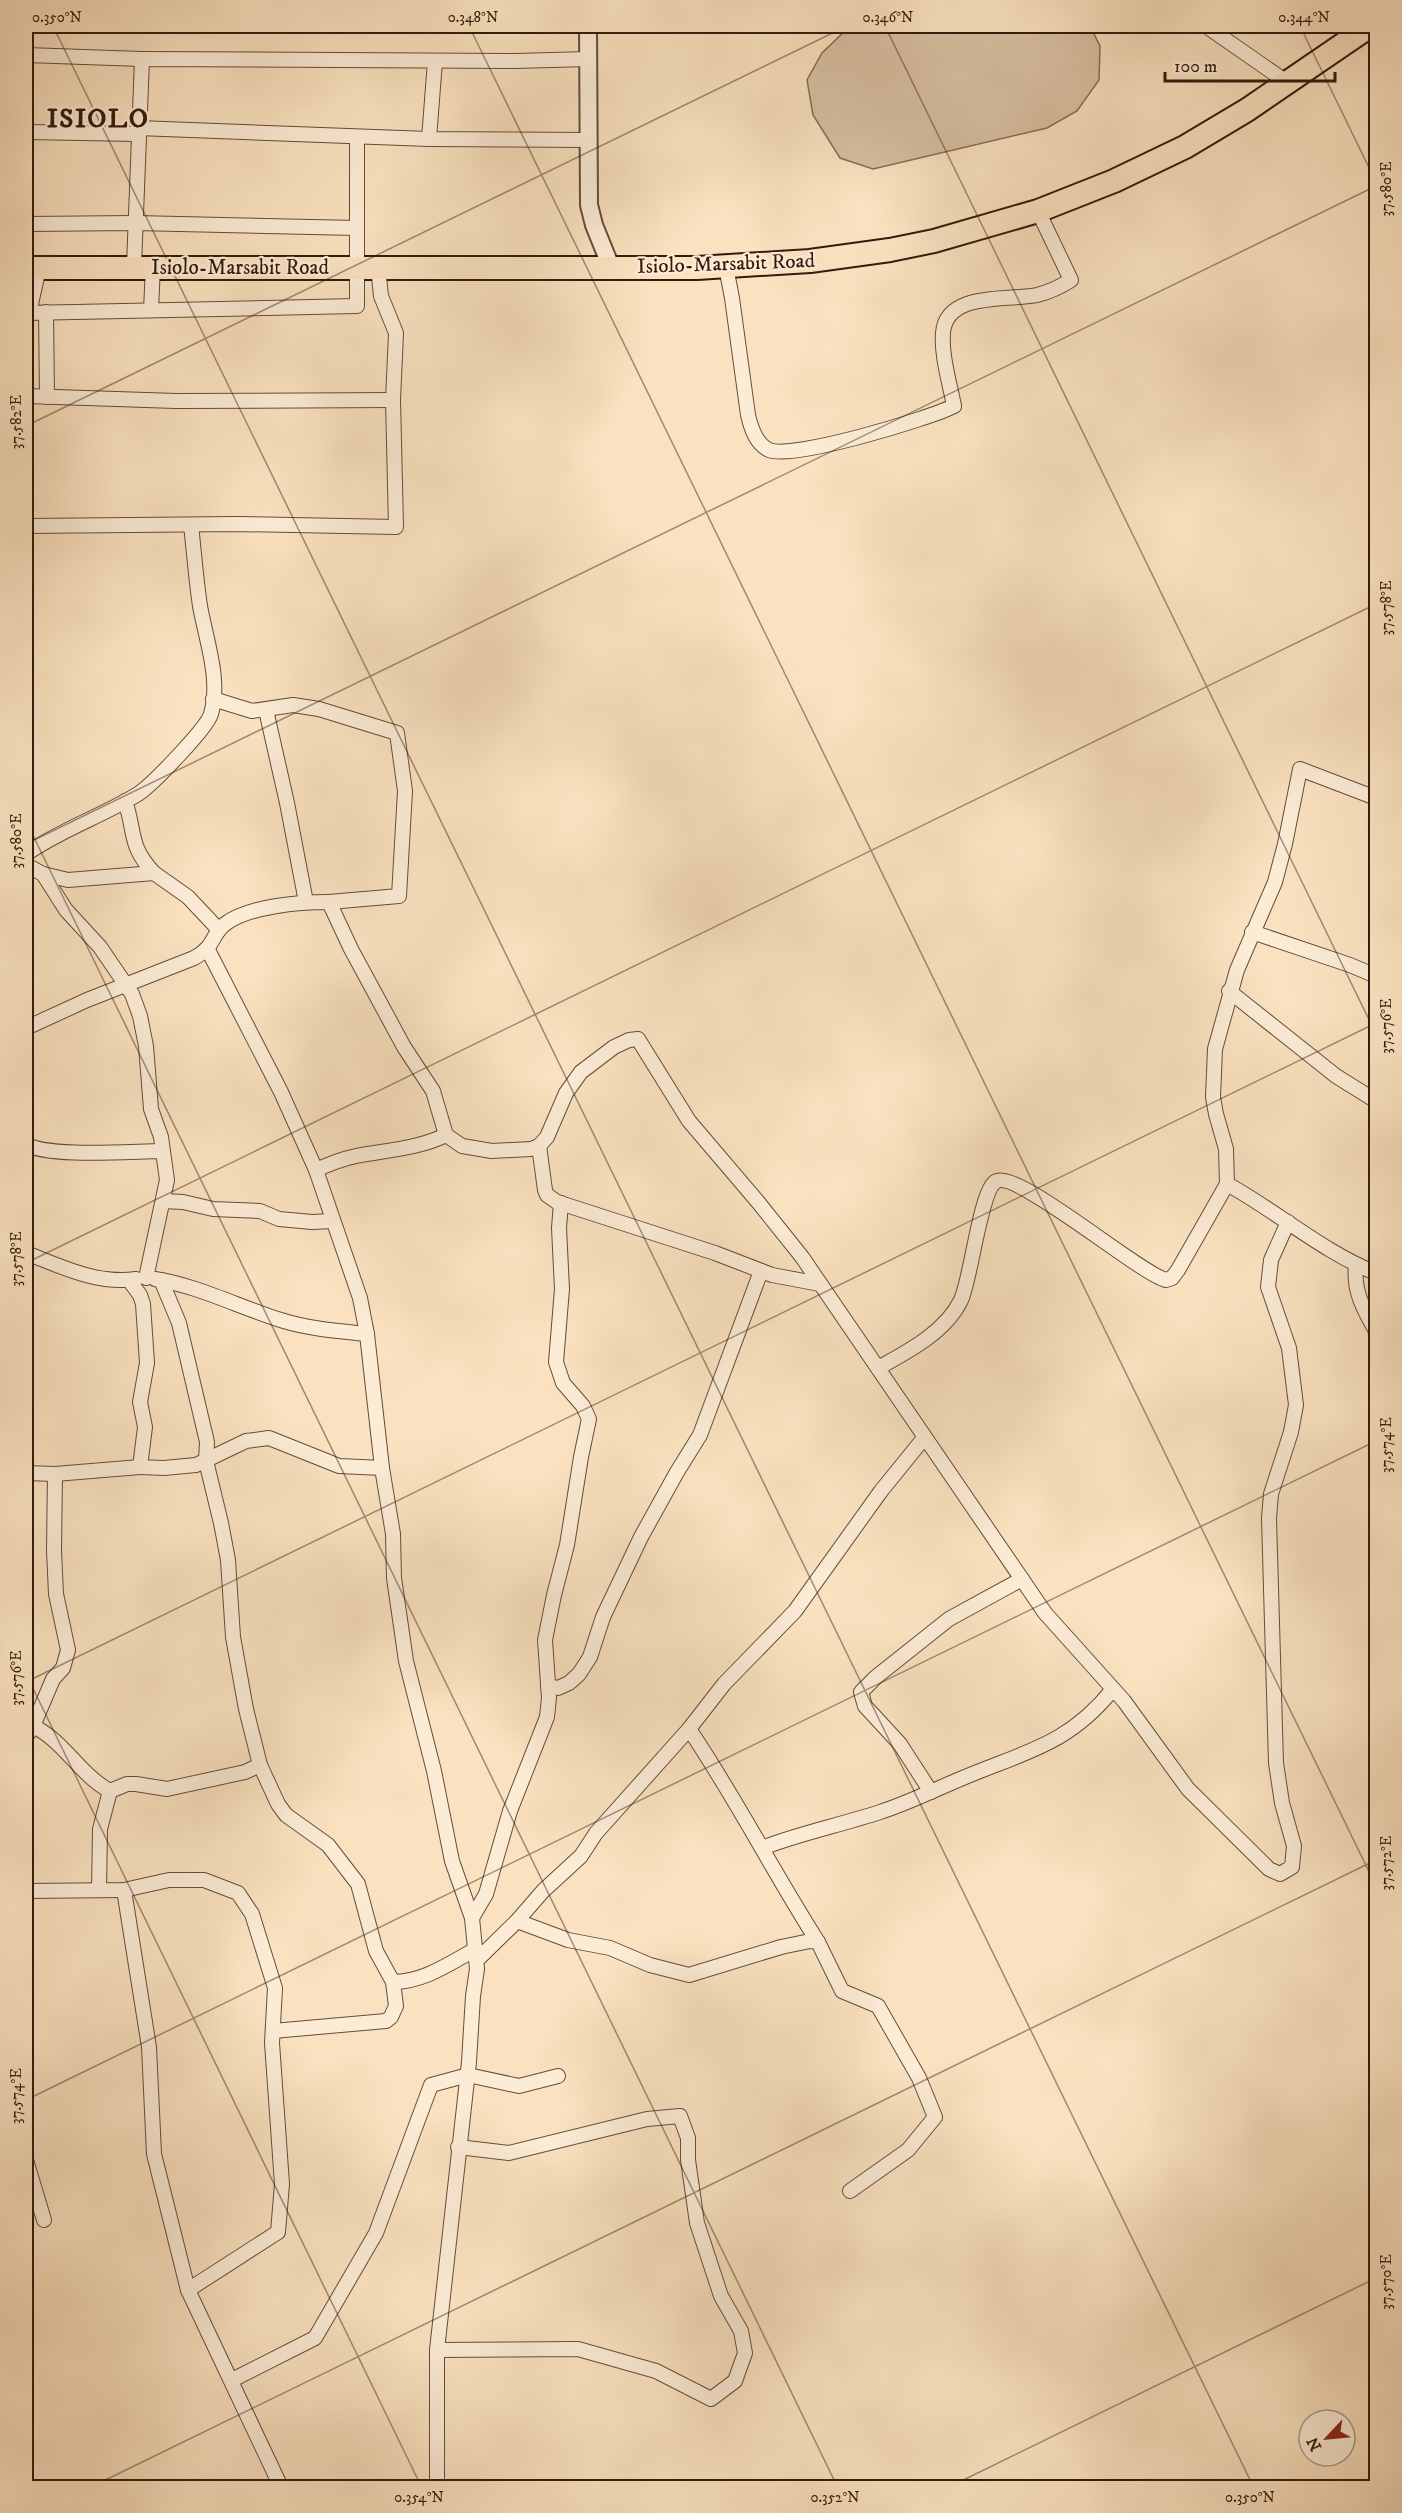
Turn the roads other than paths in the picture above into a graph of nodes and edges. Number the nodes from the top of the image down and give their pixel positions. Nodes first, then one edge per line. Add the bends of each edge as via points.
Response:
1 (588, 26) edge
2 (1206, 26) edge
3 (1370, 26) edge
4 (26, 55) edge
5 (142, 59) junction
6 (588, 59) junction
7 (435, 61) junction
8 (1288, 83) junction
9 (138, 131) junction
10 (26, 132) edge
11 (357, 137) junction
12 (429, 139) junction
13 (588, 140) junction
14 (1038, 211) junction
15 (135, 223) junction
16 (26, 224) edge
17 (357, 228) junction
18 (143, 266) junction
19 (367, 267) junction
20 (611, 267) junction
21 (726, 267) junction
22 (32, 268) edge
23 (151, 310) junction
24 (46, 312) junction
25 (27, 313) edge
26 (26, 396) edge
27 (47, 396) junction
28 (393, 400) junction
29 (191, 525) junction
30 (26, 526) edge
31 (213, 699) junction
32 (266, 710) junction
33 (1377, 798) edge
34 (125, 801) junction
35 (26, 854) edge
36 (26, 866) edge
37 (154, 873) junction
38 (43, 874) junction
39 (306, 902) junction
40 (329, 902) junction
41 (219, 930) junction
42 (1252, 932) junction
43 (208, 950) junction
44 (1377, 976) edge
45 (126, 986) junction
46 (1229, 991) junction
47 (26, 1028) edge
48 (1377, 1101) edge
49 (446, 1135) junction
50 (26, 1144) edge
51 (539, 1146) junction
52 (162, 1151) junction
53 (316, 1170) junction
54 (1227, 1184) junction
55 (163, 1201) junction
56 (561, 1203) junction
57 (333, 1221) junction
58 (1288, 1222) junction
59 (26, 1253) edge
60 (1356, 1266) junction
61 (761, 1271) junction
62 (1377, 1273) edge
63 (146, 1278) junction
64 (129, 1280) junction
65 (161, 1280) junction
66 (820, 1284) junction
67 (1377, 1331) edge
68 (367, 1334) junction
69 (878, 1368) junction
70 (924, 1438) junction
71 (206, 1461) junction
72 (140, 1467) junction
73 (382, 1468) junction
74 (26, 1473) edge
75 (55, 1474) junction
76 (1022, 1579) junction
77 (548, 1686) junction
78 (1113, 1689) junction
79 (689, 1729) junction
80 (29, 1732) edge
81 (260, 1765) junction
82 (110, 1791) junction
83 (930, 1792) junction
84 (762, 1848) junction
85 (99, 1890) junction
86 (124, 1890) junction
87 (26, 1891) edge
88 (471, 1918) junction
89 (517, 1921) junction
90 (818, 1942) junction
91 (476, 1955) junction
92 (393, 1982) junction
93 (273, 2031) junction
94 (468, 2075) junction
95 (558, 2076) dead end
96 (458, 2147) junction
97 (26, 2160) edge
98 (850, 2190) dead end
99 (44, 2220) dead end
100 (188, 2290) junction
101 (437, 2350) junction
102 (232, 2380) junction
103 (281, 2487) edge
104 (437, 2487) edge

1 - 6 street
2 - 8 street
3 - 8 highway, Isiolo-Marsabit Road
4 - 5 street
5 - 7 street
5 - 9 street
6 - 7 street
6 - 13 street
7 - 12 street
8 - 14 highway, Isiolo-Marsabit Road via 1185,147 1104,186
9 - 10 street
9 - 11 street
9 - 15 street
11 - 12 street
11 - 17 street
12 - 13 street
13 - 20 street via 590,212
14 - 21 highway, Isiolo-Marsabit Road via 890,250
14 - 21 street via 1071,280 1036,295 974,302 950,314 942,335 954,406 928,417 809,449 769,450 754,434
15 - 16 street
15 - 17 street
15 - 18 street
17 - 19 street
18 - 19 highway, Isiolo-Marsabit Road
18 - 22 highway, Isiolo-Marsabit Road
18 - 23 street
19 - 20 highway, Isiolo-Marsabit Road
19 - 23 street via 357,306
19 - 28 street via 396,333
20 - 21 highway, Isiolo-Marsabit Road
22 - 25 street
23 - 24 street
24 - 25 street
24 - 27 street
26 - 27 street
27 - 28 street via 176,401
28 - 29 street via 396,527
29 - 30 street
29 - 31 street
31 - 32 street via 252,711
31 - 34 street via 210,717 204,725 153,783
32 - 39 street
32 - 40 street via 293,705 319,709 397,733 405,791 399,896
33 - 42 street via 1300,769 1275,882
34 - 35 street via 42,842
34 - 37 street via 135,847
36 - 38 street
37 - 38 street via 68,880
37 - 41 street via 188,897
38 - 45 street via 66,910 112,962
39 - 40 street
39 - 41 street via 230,920
40 - 49 street via 399,1039 433,1091
41 - 43 street
42 - 44 street
42 - 46 street
43 - 45 street
43 - 53 street
45 - 47 street
45 - 52 street via 142,1023 151,1109
46 - 48 street via 1336,1076
46 - 54 street via 1215,1049 1213,1083 1216,1114 1226,1149
49 - 51 street via 456,1143 482,1150
49 - 53 street via 409,1148 341,1160
50 - 52 street via 38,1150
51 - 56 street via 545,1190
51 - 66 street via 581,1072 608,1051 638,1039 689,1121 758,1202
52 - 55 street via 167,1180
53 - 57 street
54 - 58 street
54 - 69 street via 1178,1270 1166,1280 1021,1187 1006,1180 997,1181 980,1222 961,1301 926,1339
55 - 57 street via 261,1211 279,1219
55 - 63 street
56 - 61 street
56 - 77 street via 562,1289 556,1362 563,1383 589,1419 567,1545 545,1640
57 - 68 street via 354,1279
58 - 60 street
58 - 78 street via 1271,1260 1268,1287 1289,1348 1296,1405 1271,1494 1269,1530 1276,1763 1294,1846 1294,1861 1289,1870 1280,1874 1269,1869 1196,1798
59 - 64 street via 78,1273
60 - 62 street
60 - 67 street via 1359,1298
61 - 66 street
61 - 77 street via 700,1435 641,1537 603,1617 590,1658 569,1683 558,1688
63 - 64 street
63 - 65 street
64 - 72 street via 143,1304 147,1363 140,1402 145,1427
65 - 68 street via 286,1322
65 - 71 street via 182,1337 207,1442
66 - 69 street
68 - 73 street
69 - 70 street
70 - 76 street
70 - 79 street via 795,1611 724,1684
71 - 72 street via 184,1467
71 - 73 street via 246,1441 269,1438 339,1466
71 - 81 street via 228,1560 236,1658
72 - 75 street
73 - 88 street via 406,1661 452,1861
74 - 75 street
75 - 80 street via 56,1594 68,1650 63,1668 53,1679
76 - 78 street via 1059,1630
76 - 83 street via 949,1619 861,1692 864,1706 900,1744
77 - 88 street via 548,1717 510,1811 486,1894
78 - 83 street via 1088,1717 1057,1739
79 - 84 street
79 - 89 street via 596,1833 581,1856
80 - 82 street via 50,1737 90,1778
81 - 82 street via 245,1772 167,1789 127,1784
81 - 92 street via 286,1815 328,1845 358,1884 376,1952
82 - 85 street via 100,1829
83 - 84 street
84 - 90 street
85 - 86 street
85 - 87 street
86 - 93 street via 169,1880 204,1880 238,1893 252,1914 275,1988
86 - 100 street via 148,2047 154,2154
88 - 91 street
89 - 90 street via 689,1975 781,1947
89 - 91 street
90 - 98 street via 842,1991 878,2006 920,2078 935,2117 908,2150
91 - 92 street via 423,1978
91 - 94 street
92 - 93 street via 396,2006 386,2020
93 - 100 street via 282,2184 278,2232
94 - 95 street via 519,2086
94 - 96 street
94 - 102 street via 431,2085 376,2234 315,2338
96 - 101 street
96 - 101 street via 509,2153 647,2119 680,2116 688,2138 697,2223 721,2296 741,2331 745,2353 735,2381 711,2399 656,2371 578,2349
97 - 99 street
100 - 102 street
101 - 104 street
102 - 103 street

